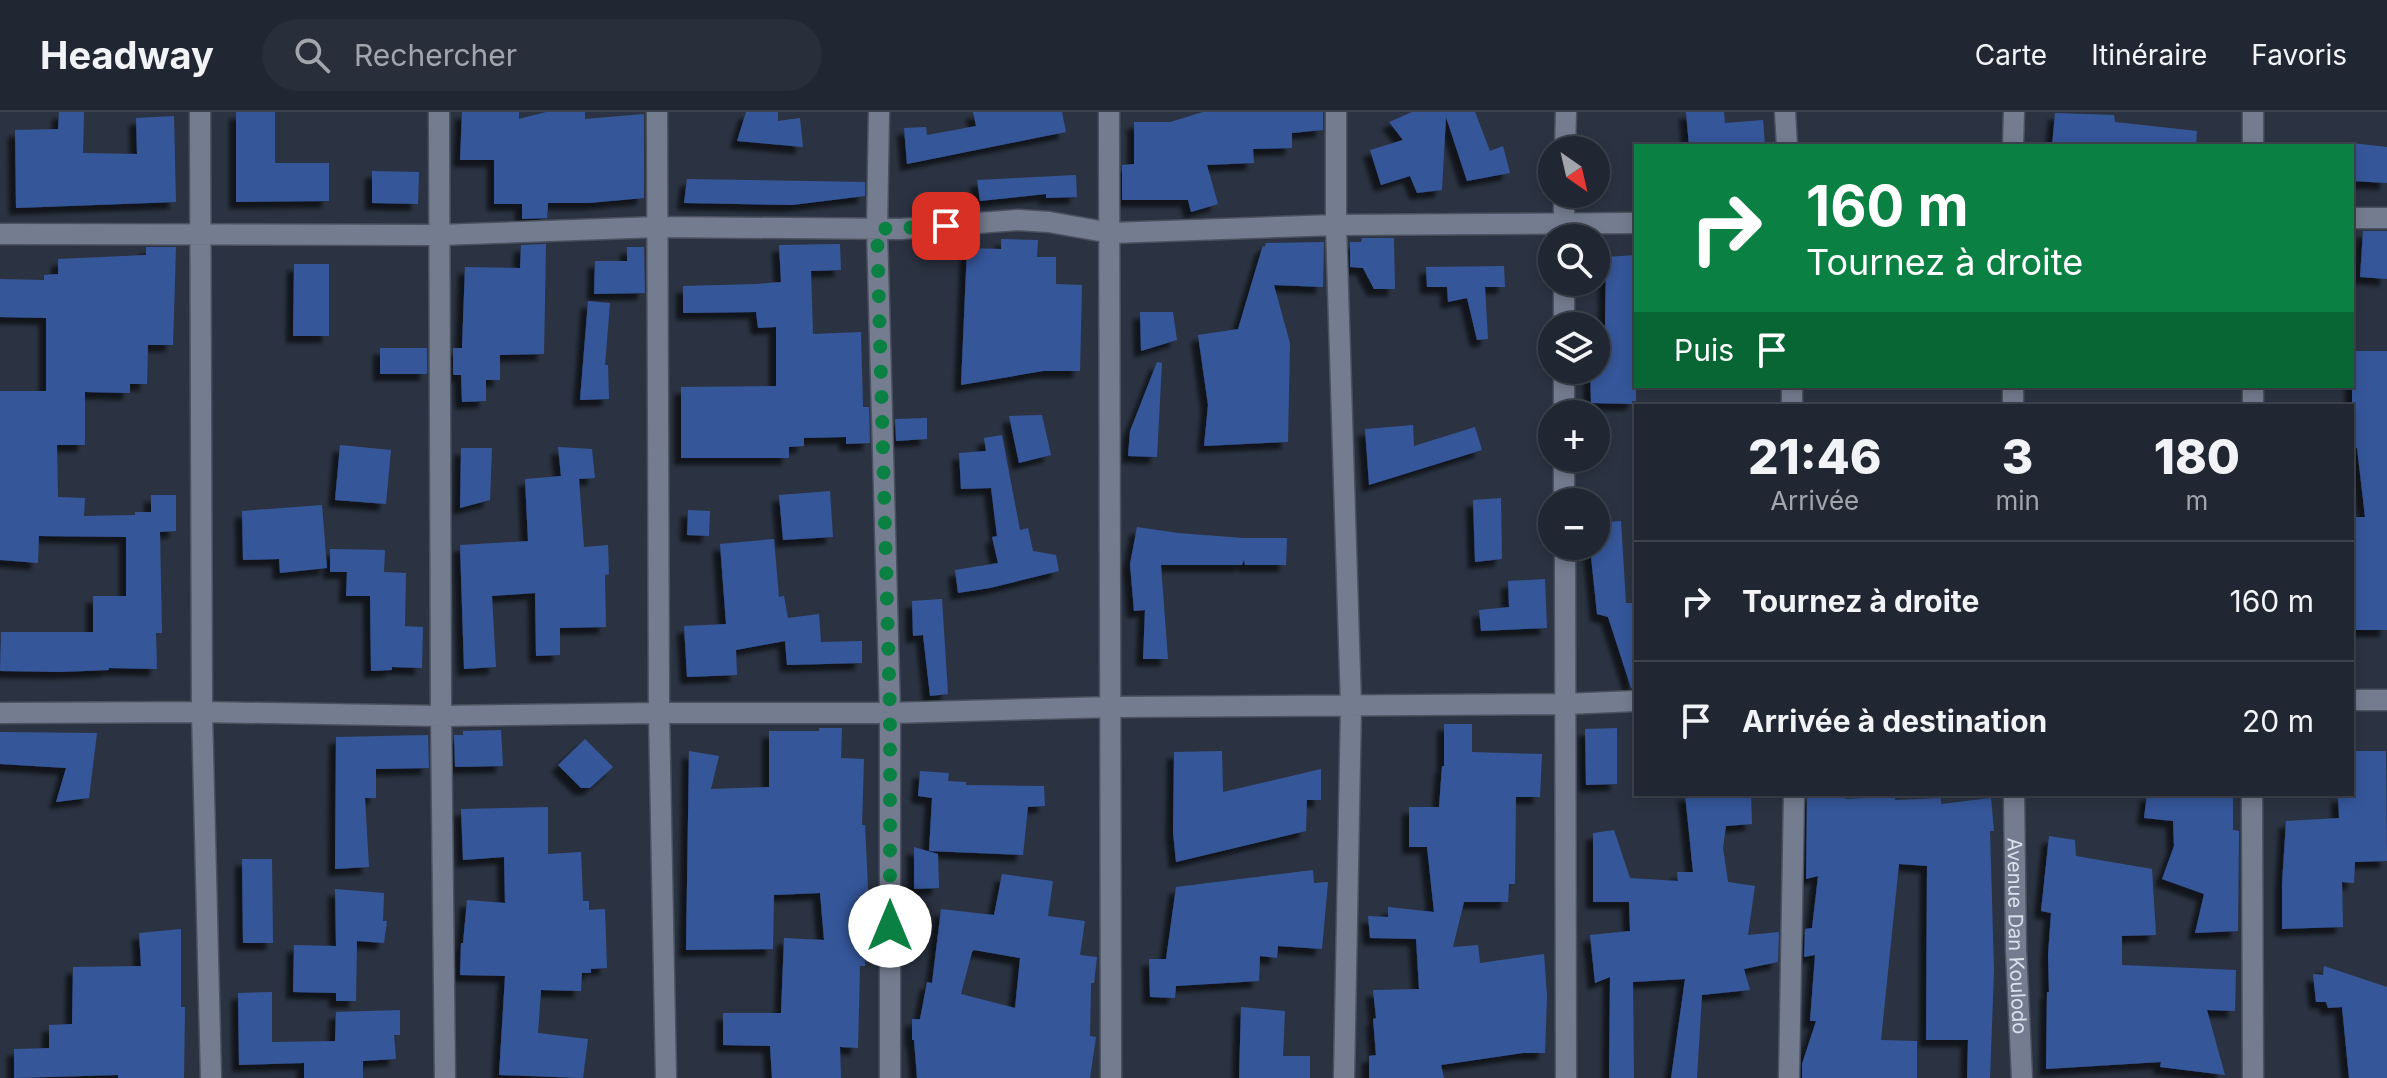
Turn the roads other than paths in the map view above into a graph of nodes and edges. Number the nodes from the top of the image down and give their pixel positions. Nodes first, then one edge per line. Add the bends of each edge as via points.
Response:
1 (200, 112) edge
2 (439, 112) edge
3 (657, 112) edge
4 (879, 112) edge
5 (1109, 112) edge
6 (1336, 112) edge
7 (1566, 112) edge
8 (1785, 112) edge
9 (2014, 112) edge
10 (2253, 112) edge
11 (1565, 136) edge
12 (1787, 144) edge
13 (2013, 144) edge
14 (2253, 144) edge
15 (2354, 218) edge
16 (2387, 218) edge
17 (1634, 223) edge
18 (1336, 225) junction
19 (1610, 226) edge
20 (657, 227) junction
21 (877, 229) junction
22 (1538, 230) edge
23 (1111, 233) junction
24 (0, 234) edge
25 (200, 235) junction
26 (439, 235) junction
27 (1565, 560) edge
28 (2354, 700) edge
29 (2387, 700) edge
30 (1634, 701) edge
31 (1565, 704) junction
32 (1351, 706) junction
33 (1112, 707) junction
34 (202, 712) junction
35 (0, 713) edge
36 (659, 713) junction
37 (890, 713) junction
38 (441, 716) junction
39 (1794, 796) edge
40 (2014, 796) edge
41 (2252, 796) edge
42 (211, 1078) edge
43 (445, 1078) edge
44 (666, 1078) edge
45 (890, 1078) edge
46 (1111, 1078) edge
47 (1344, 1078) edge
48 (1566, 1078) edge
49 (1789, 1078) edge
50 (2022, 1078) edge
51 (2253, 1078) edge

1 - 25 street
2 - 26 street
3 - 20 street
4 - 21 street
5 - 23 street
6 - 18 street
7 - 11 street
8 - 12 street
9 - 13 street
10 - 14 street
15 - 16 street
17 - 19 street
18 - 22 street
18 - 23 street
18 - 32 street
20 - 21 street
20 - 26 street
20 - 36 street
21 - 23 street via 1018,220
21 - 37 street
23 - 33 street
24 - 25 street
25 - 26 street
25 - 34 street
26 - 38 street
27 - 31 street
28 - 29 street
30 - 31 street
31 - 32 street
31 - 48 street
32 - 33 street
32 - 47 street
33 - 37 street
33 - 46 street
34 - 35 street
34 - 38 street
34 - 42 street
36 - 37 street
36 - 38 street
36 - 44 street
37 - 45 street
38 - 43 street
39 - 49 street
40 - 50 street, Avenue Dan Koulodo
41 - 51 street

